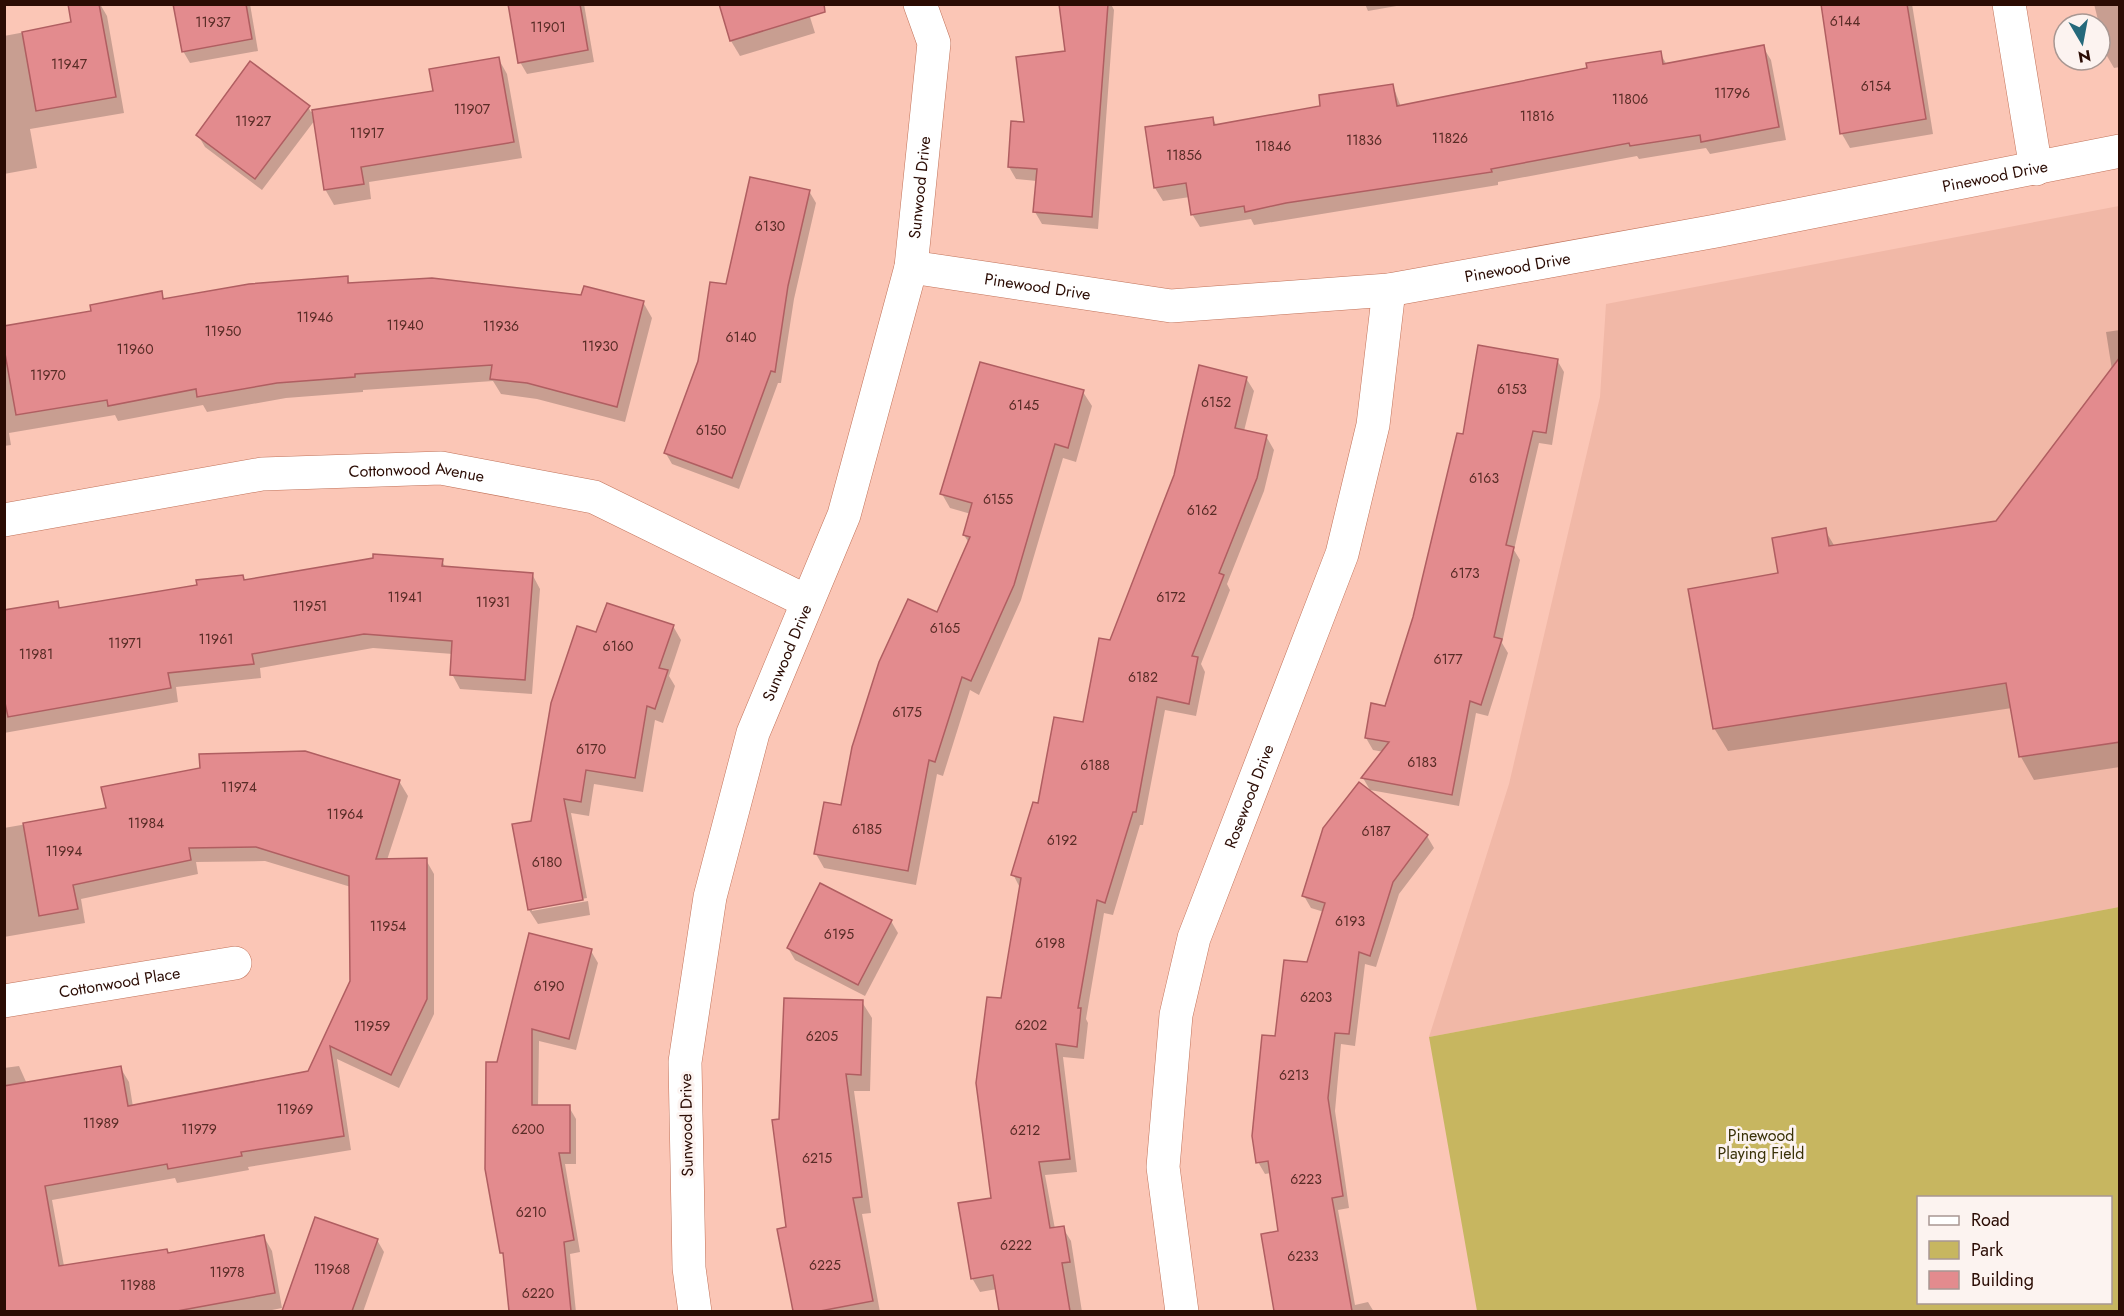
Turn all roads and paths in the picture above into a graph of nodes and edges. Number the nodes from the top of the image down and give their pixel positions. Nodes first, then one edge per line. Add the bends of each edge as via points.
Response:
1 (920, 4) edge
2 (2009, 4) edge
3 (2120, 151) edge
4 (2036, 169) junction
5 (912, 267) junction
6 (1389, 290) junction
7 (4, 520) edge
8 (806, 601) junction
9 (235, 963) dead end
10 (4, 1001) edge
11 (695, 1311) edge
12 (1182, 1311) edge

1 - 5 street, Sunwood Drive via 934,43
2 - 4 street
3 - 4 street, Pinewood Drive
4 - 6 street, Pinewood Drive
5 - 6 street, Pinewood Drive via 1171,306
5 - 8 street, Sunwood Drive via 844,515
6 - 12 street, Rosewood Drive via 1372,425 1342,554 1194,938 1176,1015 1163,1167
7 - 8 street, Cottonwood Avenue via 262,474 441,468 594,497
8 - 11 street, Sunwood Drive via 753,733 710,897 685,1062 689,1268
9 - 10 street, Cottonwood Place

